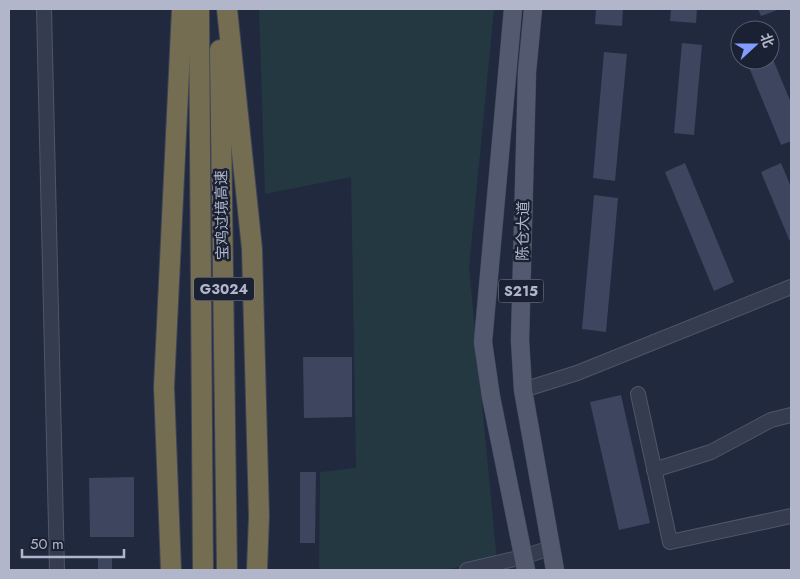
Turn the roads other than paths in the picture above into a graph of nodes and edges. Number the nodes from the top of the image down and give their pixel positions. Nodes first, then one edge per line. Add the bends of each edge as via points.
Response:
1 (44, 9) edge
2 (182, 9) edge
3 (199, 9) edge
4 (219, 9) edge
5 (228, 9) edge
6 (513, 9) edge
7 (534, 9) edge
8 (791, 287) edge
9 (523, 390) junction
10 (638, 394) dead end
11 (791, 414) edge
12 (654, 470) junction
13 (791, 516) edge
14 (550, 548) junction
15 (525, 564) edge
16 (57, 570) edge
17 (171, 570) edge
18 (202, 570) edge
19 (227, 570) edge
20 (257, 570) edge
21 (467, 570) edge
22 (555, 570) edge

1 - 16 street
2 - 17 highway via 164,387
3 - 18 highway, 宝鸡过境高速 / G3024
4 - 19 highway, 宝鸡过境高速 / G3024
5 - 20 highway via 252,249 259,516
6 - 15 main road via 483,342
7 - 9 main road, 陈仓大道 / S215 via 527,72 520,340
8 - 9 street via 577,373
9 - 14 main road, 陈仓大道 / S215
10 - 12 street
11 - 12 street via 771,420 711,452
12 - 13 street via 670,542
14 - 15 street
14 - 22 main road, 陈仓大道 / S215
15 - 21 street

